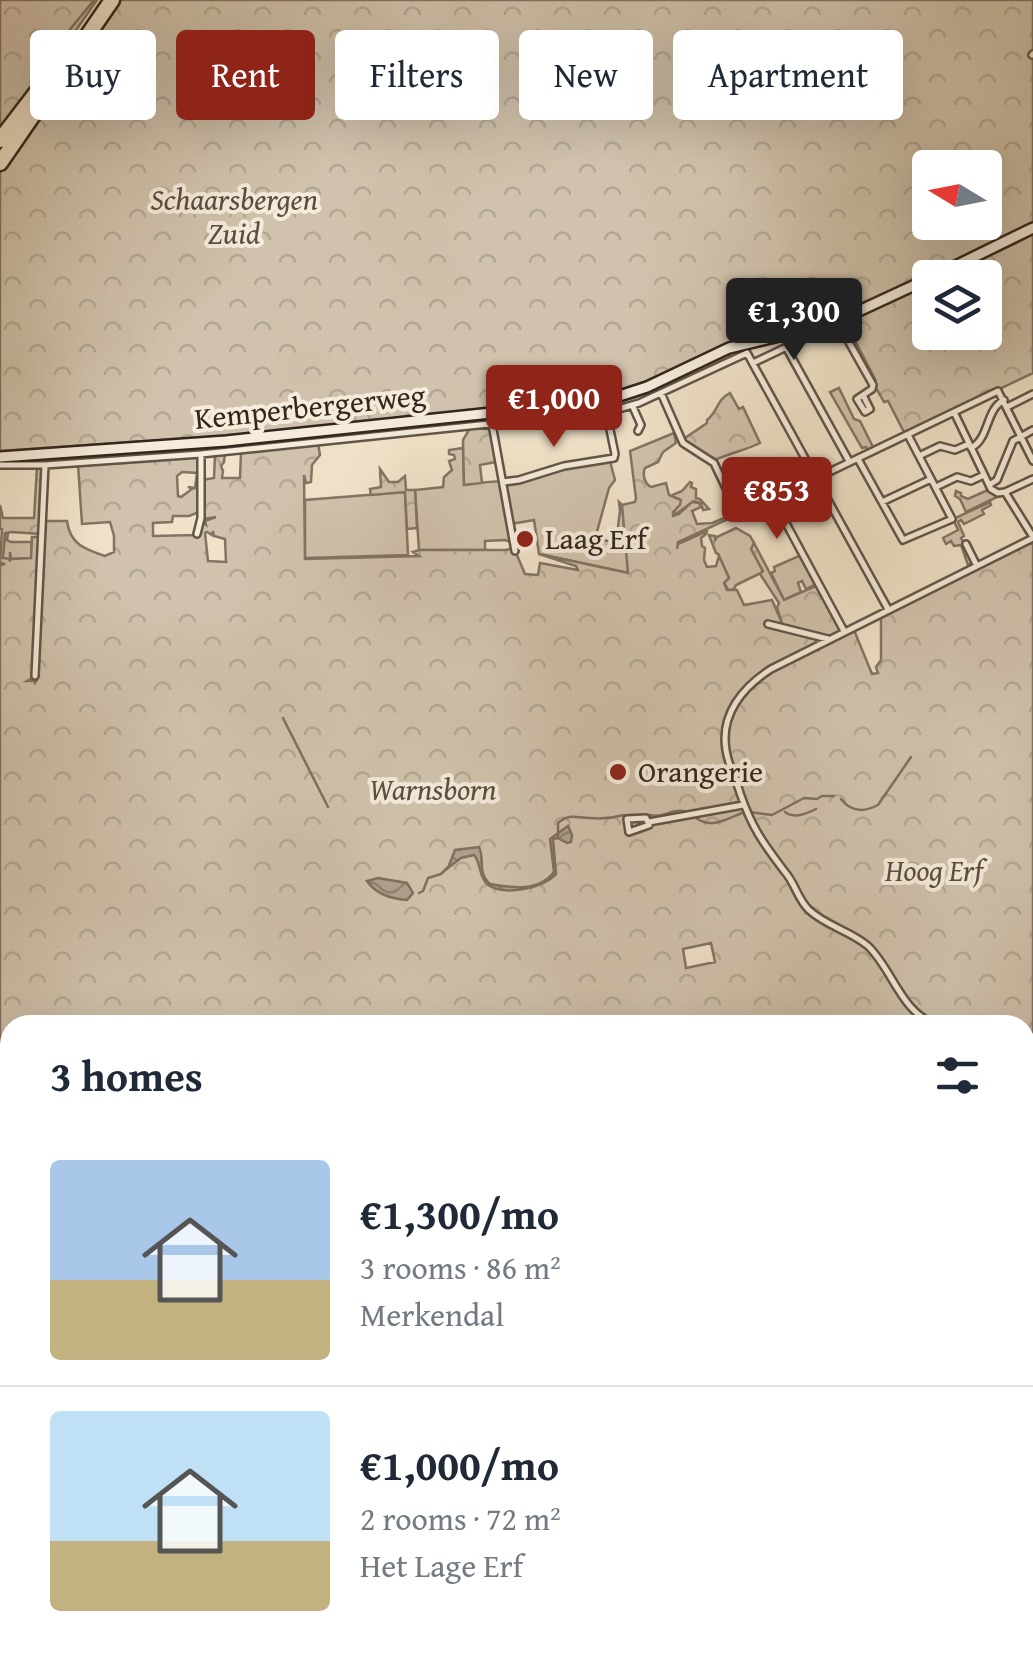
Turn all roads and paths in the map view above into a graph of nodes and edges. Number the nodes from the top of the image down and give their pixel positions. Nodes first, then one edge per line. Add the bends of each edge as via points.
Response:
1 (102, 0) edge
2 (112, 0) edge
3 (82, 30) edge
4 (30, 101) edge
5 (30, 105) edge
6 (0, 140) edge
7 (0, 149) edge
8 (0, 163) edge
9 (1033, 228) edge
10 (967, 260) edge
11 (912, 286) edge
12 (832, 322) junction
13 (820, 332) dead end
14 (786, 347) junction
15 (744, 348) junction
16 (753, 363) junction
17 (659, 393) junction
18 (1033, 394) edge
19 (863, 395) dead end
20 (1006, 403) junction
21 (605, 406) junction
22 (633, 406) junction
23 (954, 412) junction
24 (492, 424) junction
25 (650, 424) dead end
26 (1033, 430) edge
27 (908, 435) junction
28 (1021, 436) junction
29 (970, 446) junction
30 (201, 454) junction
31 (919, 456) junction
32 (1032, 456) edge
33 (858, 458) junction
34 (0, 461) edge
35 (15, 461) junction
36 (849, 461) junction
37 (44, 466) junction
38 (984, 475) junction
39 (815, 477) junction
40 (931, 478) junction
41 (1033, 479) edge
42 (502, 482) junction
43 (989, 485) junction
44 (936, 487) junction
45 (1006, 492) junction
46 (882, 502) junction
47 (735, 507) dead end
48 (197, 534) dead end
49 (1033, 537) edge
50 (966, 544) dead end
51 (516, 551) dead end
52 (977, 566) junction
53 (888, 610) junction
54 (768, 624) dead end
55 (844, 631) junction
56 (818, 636) junction
57 (828, 639) junction
58 (816, 645) junction
59 (36, 676) dead end
60 (743, 806) junction
61 (650, 822) junction
62 (920, 1015) edge

1 - 3 highway
2 - 8 highway
4 - 6 highway
5 - 7 highway
9 - 10 main road, Kemperbergerweg
11 - 12 main road, Kemperbergerweg
12 - 15 main road, Kemperbergerweg
12 - 19 street via 873,386
13 - 14 street
14 - 16 street
14 - 36 street
15 - 16 street
15 - 17 street, Kemperbergerweg
15 - 21 main road, Kemperbergerweg via 729,348
16 - 39 street
17 - 22 street, Kemperbergerweg
17 - 47 street via 681,442 714,463
18 - 20 street
20 - 23 street via 998,391
20 - 28 street
20 - 29 street via 996,404 980,443
21 - 22 street, Kemperbergerweg
21 - 24 street, Kemperbergerweg
21 - 35 main road, Kemperbergerweg
21 - 42 street via 614,458
22 - 25 street via 639,428
23 - 27 street
23 - 29 street
24 - 30 street, Kemperbergerweg
24 - 42 street
26 - 28 street
27 - 31 street
27 - 33 street
28 - 32 street
28 - 43 street
29 - 31 street via 940,446
29 - 38 street
30 - 37 street, Kemperbergerweg
30 - 48 street, Kemperbergerweg
31 - 40 street
33 - 36 street
33 - 46 street
34 - 35 main road, Kemperbergerweg
35 - 37 street, Kemperbergerweg
36 - 39 street
37 - 59 street
38 - 43 street
38 - 44 street
39 - 53 street
39 - 55 street via 774,502
40 - 44 street
40 - 46 street
41 - 45 street
42 - 51 street
43 - 45 street
44 - 46 street via 952,519 904,541
45 - 49 street
49 - 52 street
50 - 52 street
52 - 53 street
53 - 55 street
54 - 56 street
55 - 57 street
56 - 57 street
56 - 58 street
57 - 58 street
58 - 60 street via 758,679 728,716 726,751
60 - 61 street
60 - 62 street via 806,908 867,946
61 - 61 street via 627,820 629,832 641,829

